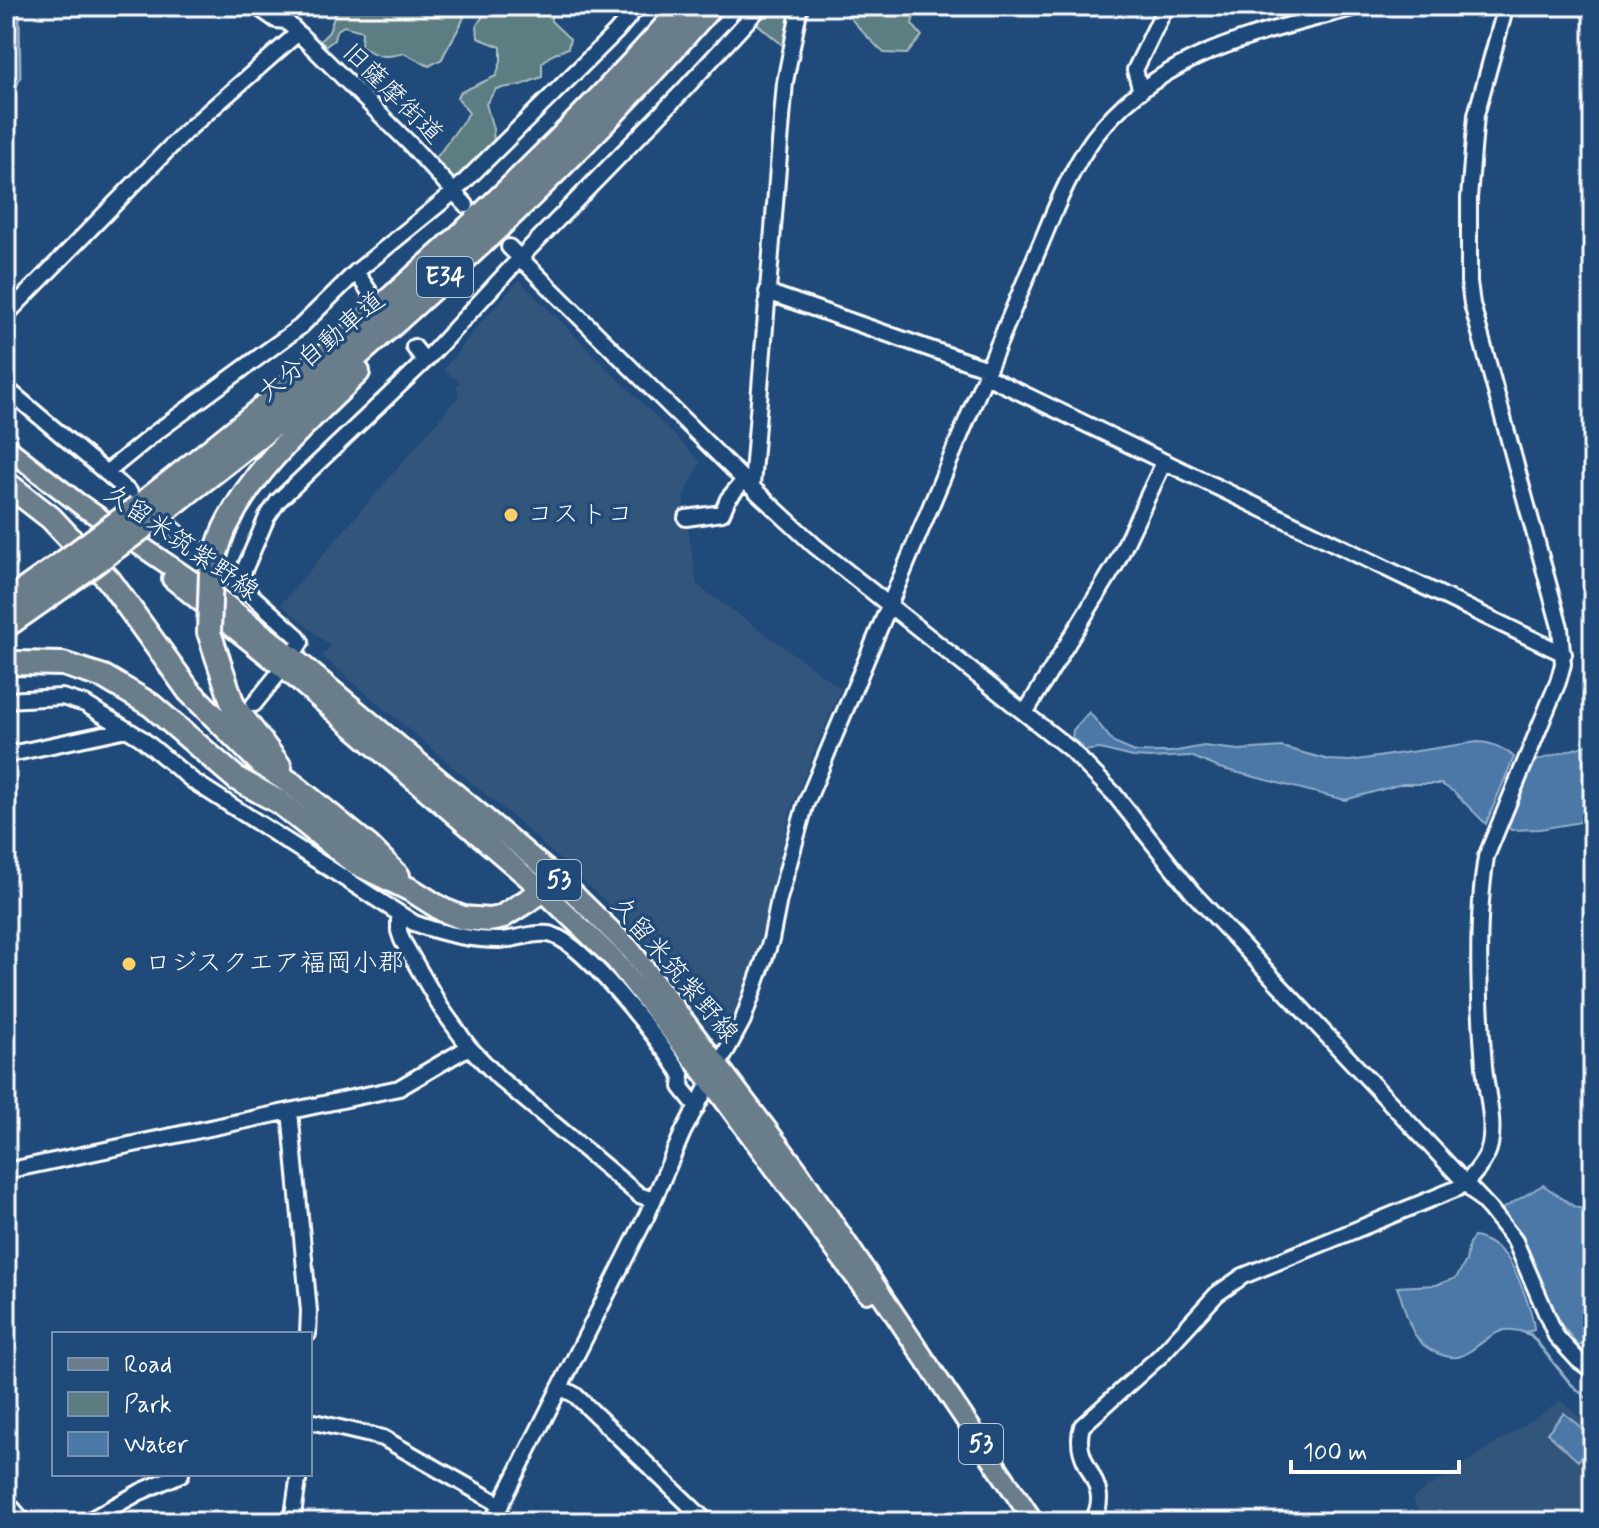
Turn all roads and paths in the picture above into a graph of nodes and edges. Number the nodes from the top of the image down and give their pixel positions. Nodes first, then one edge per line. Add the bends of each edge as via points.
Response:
1 (256, 6) edge
2 (274, 6) edge
3 (638, 6) edge
4 (684, 6) edge
5 (711, 6) edge
6 (761, 6) edge
7 (800, 6) edge
8 (1166, 6) edge
9 (1360, 6) edge
10 (1506, 6) edge
11 (286, 21) junction
12 (298, 33) junction
13 (1141, 91) junction
14 (454, 192) junction
15 (466, 205) dead end
16 (486, 239) junction
17 (509, 247) dead end
18 (520, 258) junction
19 (356, 272) junction
20 (369, 291) tunnel mouth
21 (767, 292) junction
22 (6, 315) edge
23 (414, 347) tunnel mouth
24 (425, 361) junction
25 (987, 373) junction
26 (6, 388) edge
27 (6, 447) edge
28 (1164, 462) junction
29 (106, 473) junction
30 (6, 483) edge
31 (748, 483) junction
32 (6, 499) edge
33 (147, 511) junction
34 (686, 518) dead end
35 (213, 565) junction
36 (69, 571) junction
37 (239, 582) junction
38 (6, 593) edge
39 (6, 603) edge
40 (890, 604) junction
41 (6, 626) edge
42 (1564, 654) junction
43 (287, 662) junction
44 (6, 666) edge
45 (6, 700) edge
46 (254, 704) dead end
47 (1025, 713) junction
48 (127, 729) junction
49 (6, 755) edge
50 (204, 761) dead end
51 (193, 781) junction
52 (285, 793) junction
53 (553, 887) junction
54 (399, 915) junction
55 (469, 1047) junction
56 (715, 1073) junction
57 (697, 1107) junction
58 (290, 1111) junction
59 (6, 1171) edge
60 (1466, 1182) junction
61 (653, 1200) junction
62 (308, 1332) edge
63 (1593, 1371) edge
64 (560, 1387) junction
65 (312, 1421) edge
66 (176, 1476) edge
67 (299, 1476) edge
68 (6, 1501) edge
69 (501, 1505) junction
70 (24, 1522) edge
71 (86, 1522) edge
72 (292, 1522) edge
73 (492, 1522) edge
74 (707, 1522) edge
75 (1034, 1522) edge
76 (1092, 1522) edge

1 - 11 street, 旧薩摩街道
2 - 11 street
3 - 14 street
4 - 33 highway, 大分自動車道 / E34 via 572,126 434,261
5 - 16 highway, 大分自動車道 / E34
6 - 18 street
7 - 21 street via 785,82
8 - 13 street via 1135,70
9 - 13 street via 1207,52 1172,68
10 - 42 street via 1476,115 1469,282
11 - 12 street, 旧薩摩街道
12 - 14 street, 旧薩摩街道
12 - 22 street via 184,133
13 - 25 street via 1094,138 1075,168
14 - 15 street, 旧薩摩街道
14 - 19 street
16 - 33 highway, 大分自動車道 / E34 via 365,350
16 - 35 highway via 260,474 226,526
17 - 18 street
18 - 24 street
18 - 31 street
19 - 20 street
19 - 29 street via 300,327
21 - 25 street
21 - 31 street
23 - 24 street
24 - 37 street via 278,501
25 - 28 street
25 - 40 street
26 - 29 street
27 - 43 main road, 久留米筑紫野線 / 53 via 223,602
28 - 42 street
28 - 47 street via 1116,564
29 - 33 street
30 - 52 highway via 51,518 109,580 189,691
31 - 34 street via 728,499 722,513
31 - 40 street via 815,546
32 - 52 highway via 35,518 101,588 174,689
33 - 35 street
33 - 36 highway, 大分自動車道 / E34, bridge
35 - 37 street
35 - 52 highway, bridge via 209,632 233,705
36 - 38 highway
36 - 39 highway, 大分自動車道 / E34
36 - 41 highway, 大分自動車道 / E34
37 - 43 street via 301,642
40 - 47 street
40 - 56 street via 805,806 761,973
42 - 60 street via 1558,682 1486,857 1481,999 1492,1132 1489,1149
43 - 46 street
43 - 53 main road, 久留米筑紫野線 / 53
44 - 52 highway via 63,664 104,677 151,705 237,779
45 - 48 street via 62,697
47 - 60 street via 1114,794 1192,892
48 - 49 street
48 - 51 street
50 - 51 street
51 - 54 street
52 - 53 highway via 354,862 463,918 489,920
53 - 56 main road, 久留米筑紫野線 / 53 via 630,949
54 - 55 street via 402,940
54 - 57 street via 447,935 499,940 557,936 631,1006 679,1071 681,1087
55 - 58 street via 399,1088
55 - 61 street via 639,1195
56 - 57 street
56 - 75 main road, 久留米筑紫野線 / 53 via 797,1169
57 - 61 street
58 - 59 street
58 - 62 street
60 - 63 street via 1515,1241 1556,1336
60 - 76 street via 1243,1276 1217,1294 1160,1356 1082,1426 1080,1453 1101,1502
61 - 64 street
64 - 69 street
64 - 74 street via 575,1395
65 - 69 street via 383,1438
66 - 71 street
67 - 72 street
68 - 70 street
69 - 73 street

